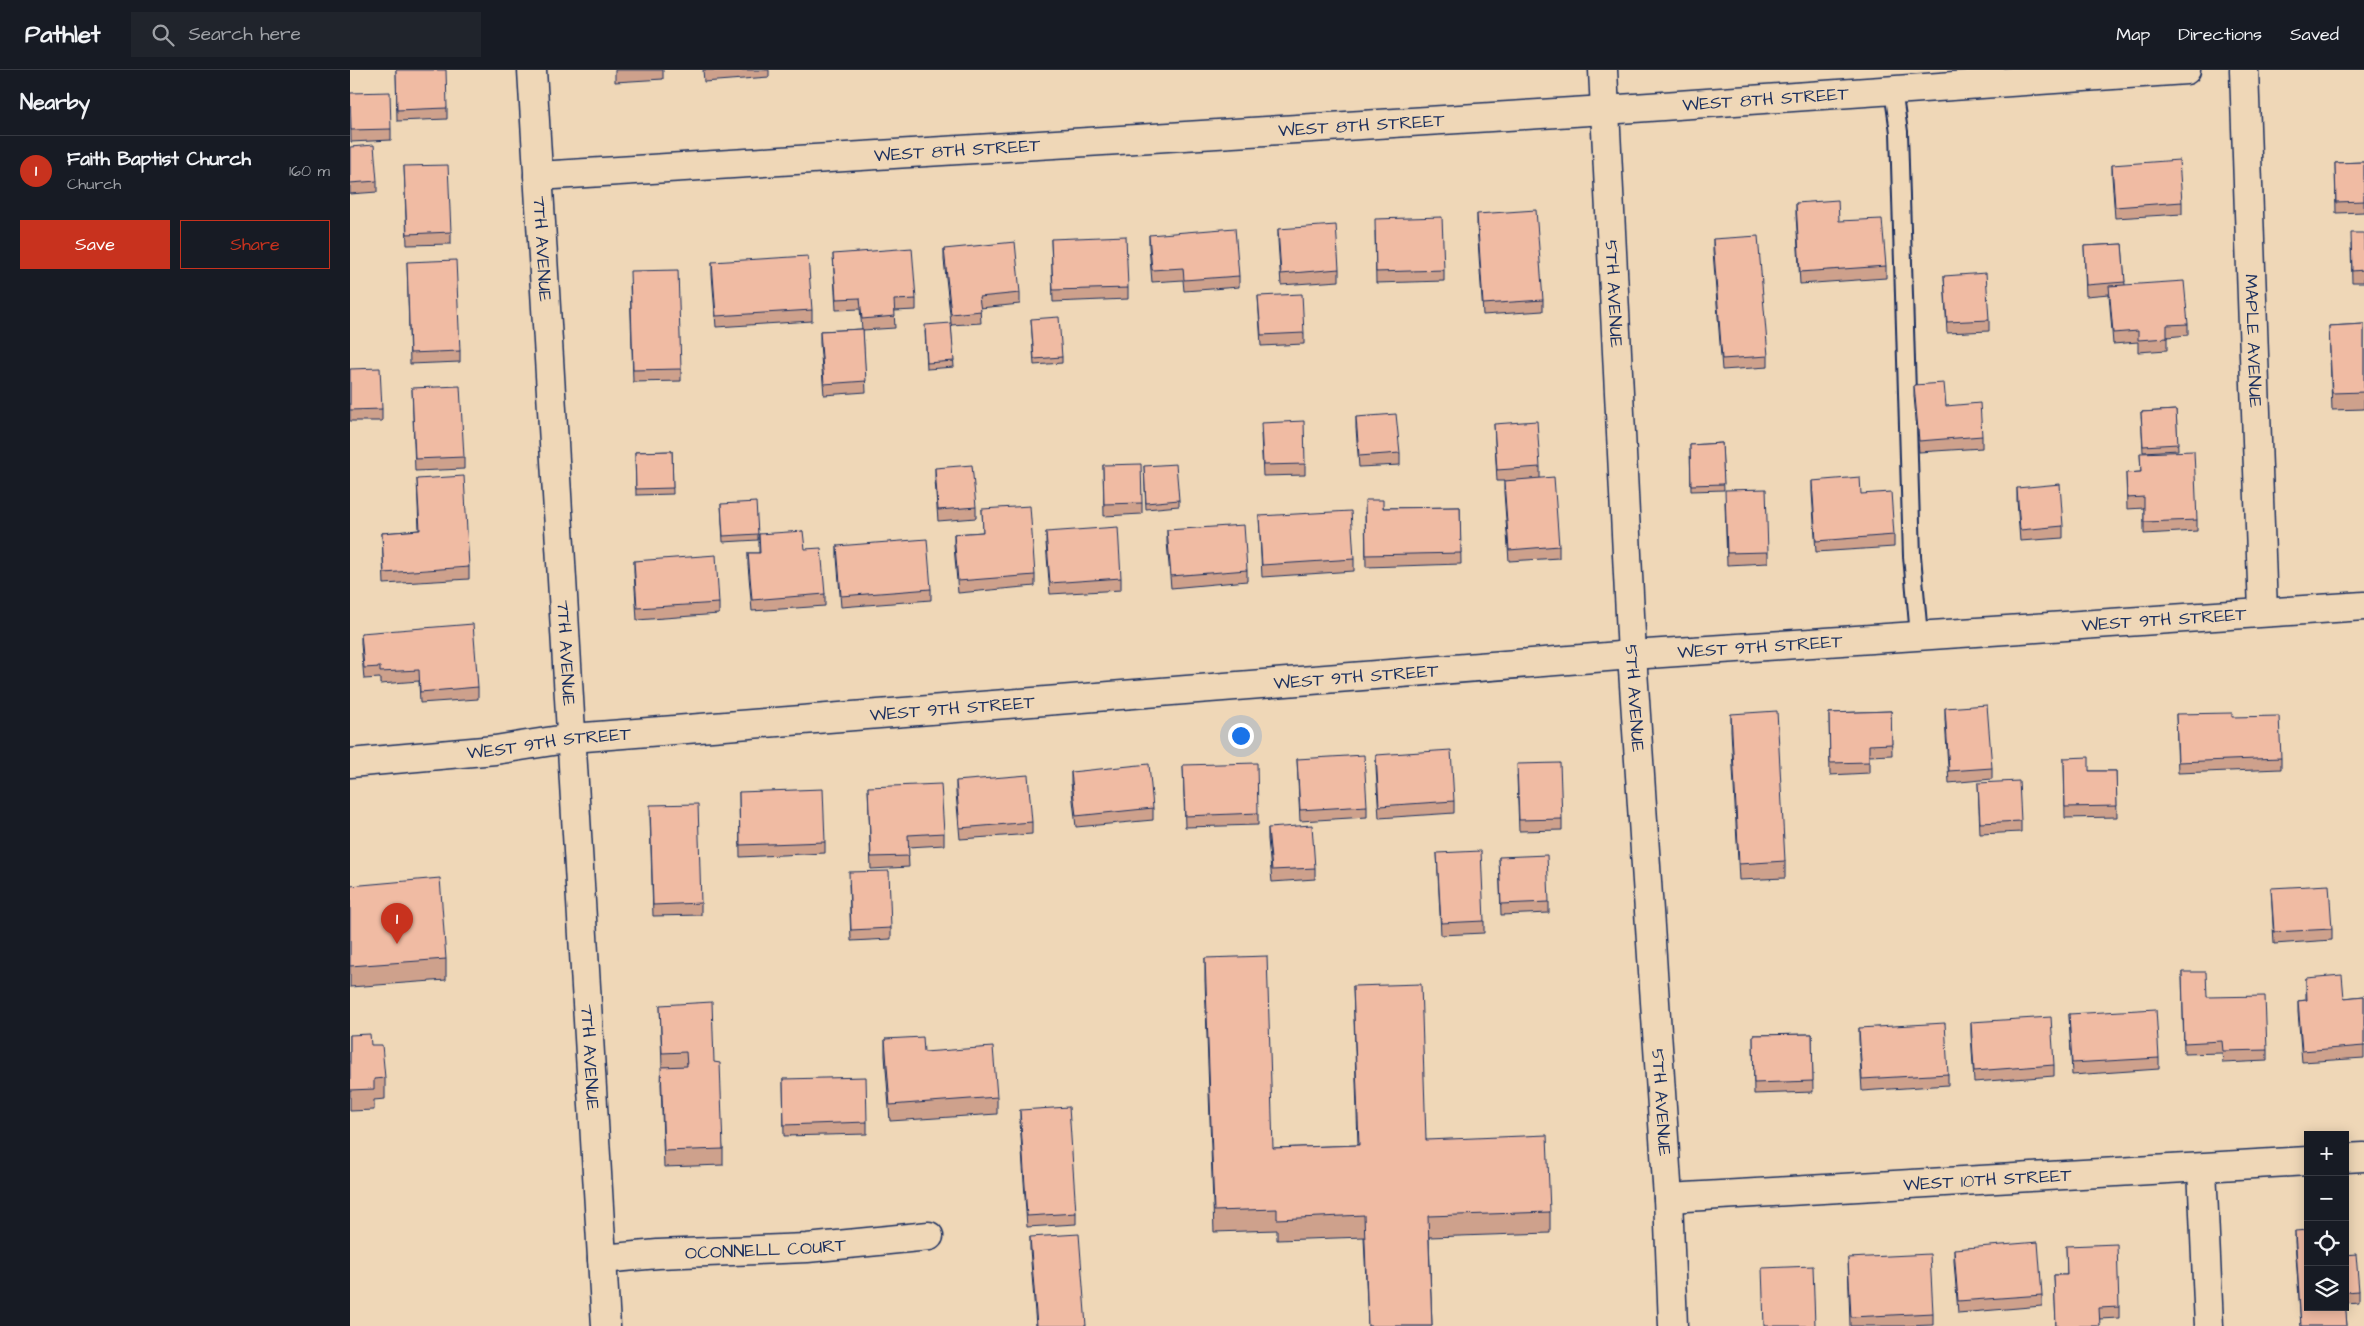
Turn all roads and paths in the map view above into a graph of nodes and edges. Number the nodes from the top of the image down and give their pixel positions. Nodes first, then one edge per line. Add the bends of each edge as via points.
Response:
1 (532, 70) edge
2 (1603, 70) edge
3 (2186, 70) edge
4 (2244, 70) edge
5 (1893, 90) junction
6 (1605, 110) junction
7 (538, 176) junction
8 (2364, 606) edge
9 (2263, 612) junction
10 (1919, 636) junction
11 (1632, 655) junction
12 (572, 738) junction
13 (350, 764) edge
14 (2364, 1157) edge
15 (2349, 1158) edge
16 (2304, 1160) edge
17 (2202, 1168) junction
18 (1668, 1198) junction
19 (929, 1236) dead end
20 (602, 1259) junction
21 (606, 1326) edge
22 (1673, 1326) edge
23 (2209, 1326) edge

1 - 7 street, 7TH AVENUE
2 - 6 street, 5TH AVENUE
3 - 5 street, WEST 8TH STREET
4 - 9 street, MAPLE AVENUE
5 - 6 street, WEST 8TH STREET
5 - 10 lane via 1899,132 1912,556
6 - 7 street, WEST 8TH STREET
6 - 11 street, 5TH AVENUE
7 - 12 street, 7TH AVENUE
8 - 9 street, WEST 9TH STREET
9 - 10 street, WEST 9TH STREET
10 - 11 street, WEST 9TH STREET
11 - 12 street, WEST 9TH STREET
11 - 18 street, 5TH AVENUE
12 - 13 street, WEST 9TH STREET via 495,750
12 - 20 street, 7TH AVENUE
14 - 15 street
16 - 17 street, WEST 10TH STREET
17 - 18 street, WEST 10TH STREET
17 - 23 street
18 - 22 street, 5TH AVENUE
19 - 20 street, OCONNELL COURT via 806,1248
20 - 21 street, 7TH AVENUE

